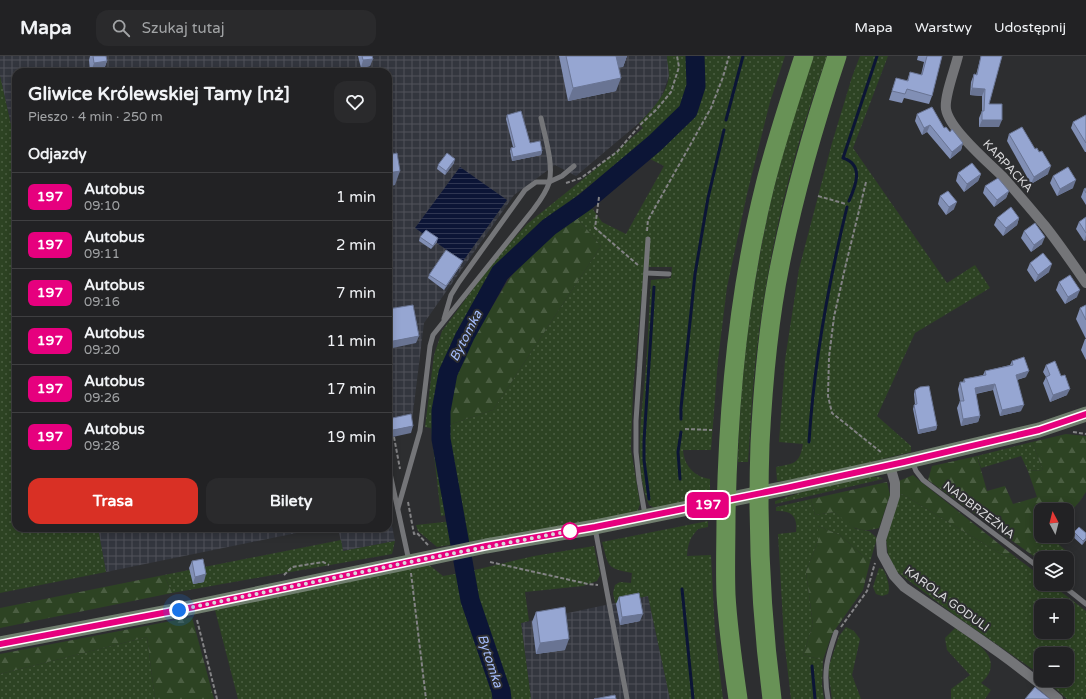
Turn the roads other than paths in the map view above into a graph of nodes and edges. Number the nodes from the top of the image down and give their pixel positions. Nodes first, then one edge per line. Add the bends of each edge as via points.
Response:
1 (804, 56) edge
2 (837, 56) edge
3 (958, 56) edge
4 (541, 118) dead end
5 (574, 166) dead end
6 (549, 182) junction
7 (648, 239) road end
8 (646, 273) junction
9 (668, 274) dead end
10 (1086, 283) edge
11 (443, 322) junction
12 (1086, 415) edge
13 (912, 460) junction
14 (893, 465) junction
15 (392, 482) edge
16 (398, 508) junction
17 (646, 517) junction
18 (595, 527) junction
19 (410, 562) junction
20 (1034, 564) edge
21 (1070, 591) edge
22 (1086, 604) edge
23 (836, 632) road end
24 (0, 644) edge
25 (627, 699) edge
26 (738, 699) edge
27 (772, 699) edge
28 (828, 699) edge
29 (1058, 699) edge

1 - 26 highway via 765,185 738,327 727,473 726,530 726,594
2 - 27 highway via 816,120 780,265 762,397 759,524 761,593
3 - 10 street, KARPACKA via 946,108 953,126 1046,227
4 - 6 lane via 549,156
5 - 6 lane
6 - 11 lane via 543,197
6 - 11 lane via 536,182 525,190 459,282 449,301
7 - 8 lane
8 - 9 lane
8 - 17 lane via 636,421 639,480
11 - 16 lane via 431,340 420,431
12 - 13 street via 1039,430
13 - 14 street
13 - 20 lane, NADBRZEŻNA via 916,471 924,480
14 - 17 street
14 - 29 street, KAROLA GODULI via 895,496 881,540 882,554 894,576 904,587
15 - 16 lane
16 - 19 lane
17 - 18 street
18 - 19 street
18 - 25 lane
19 - 24 street
21 - 22 lane
23 - 28 lane via 825,671

